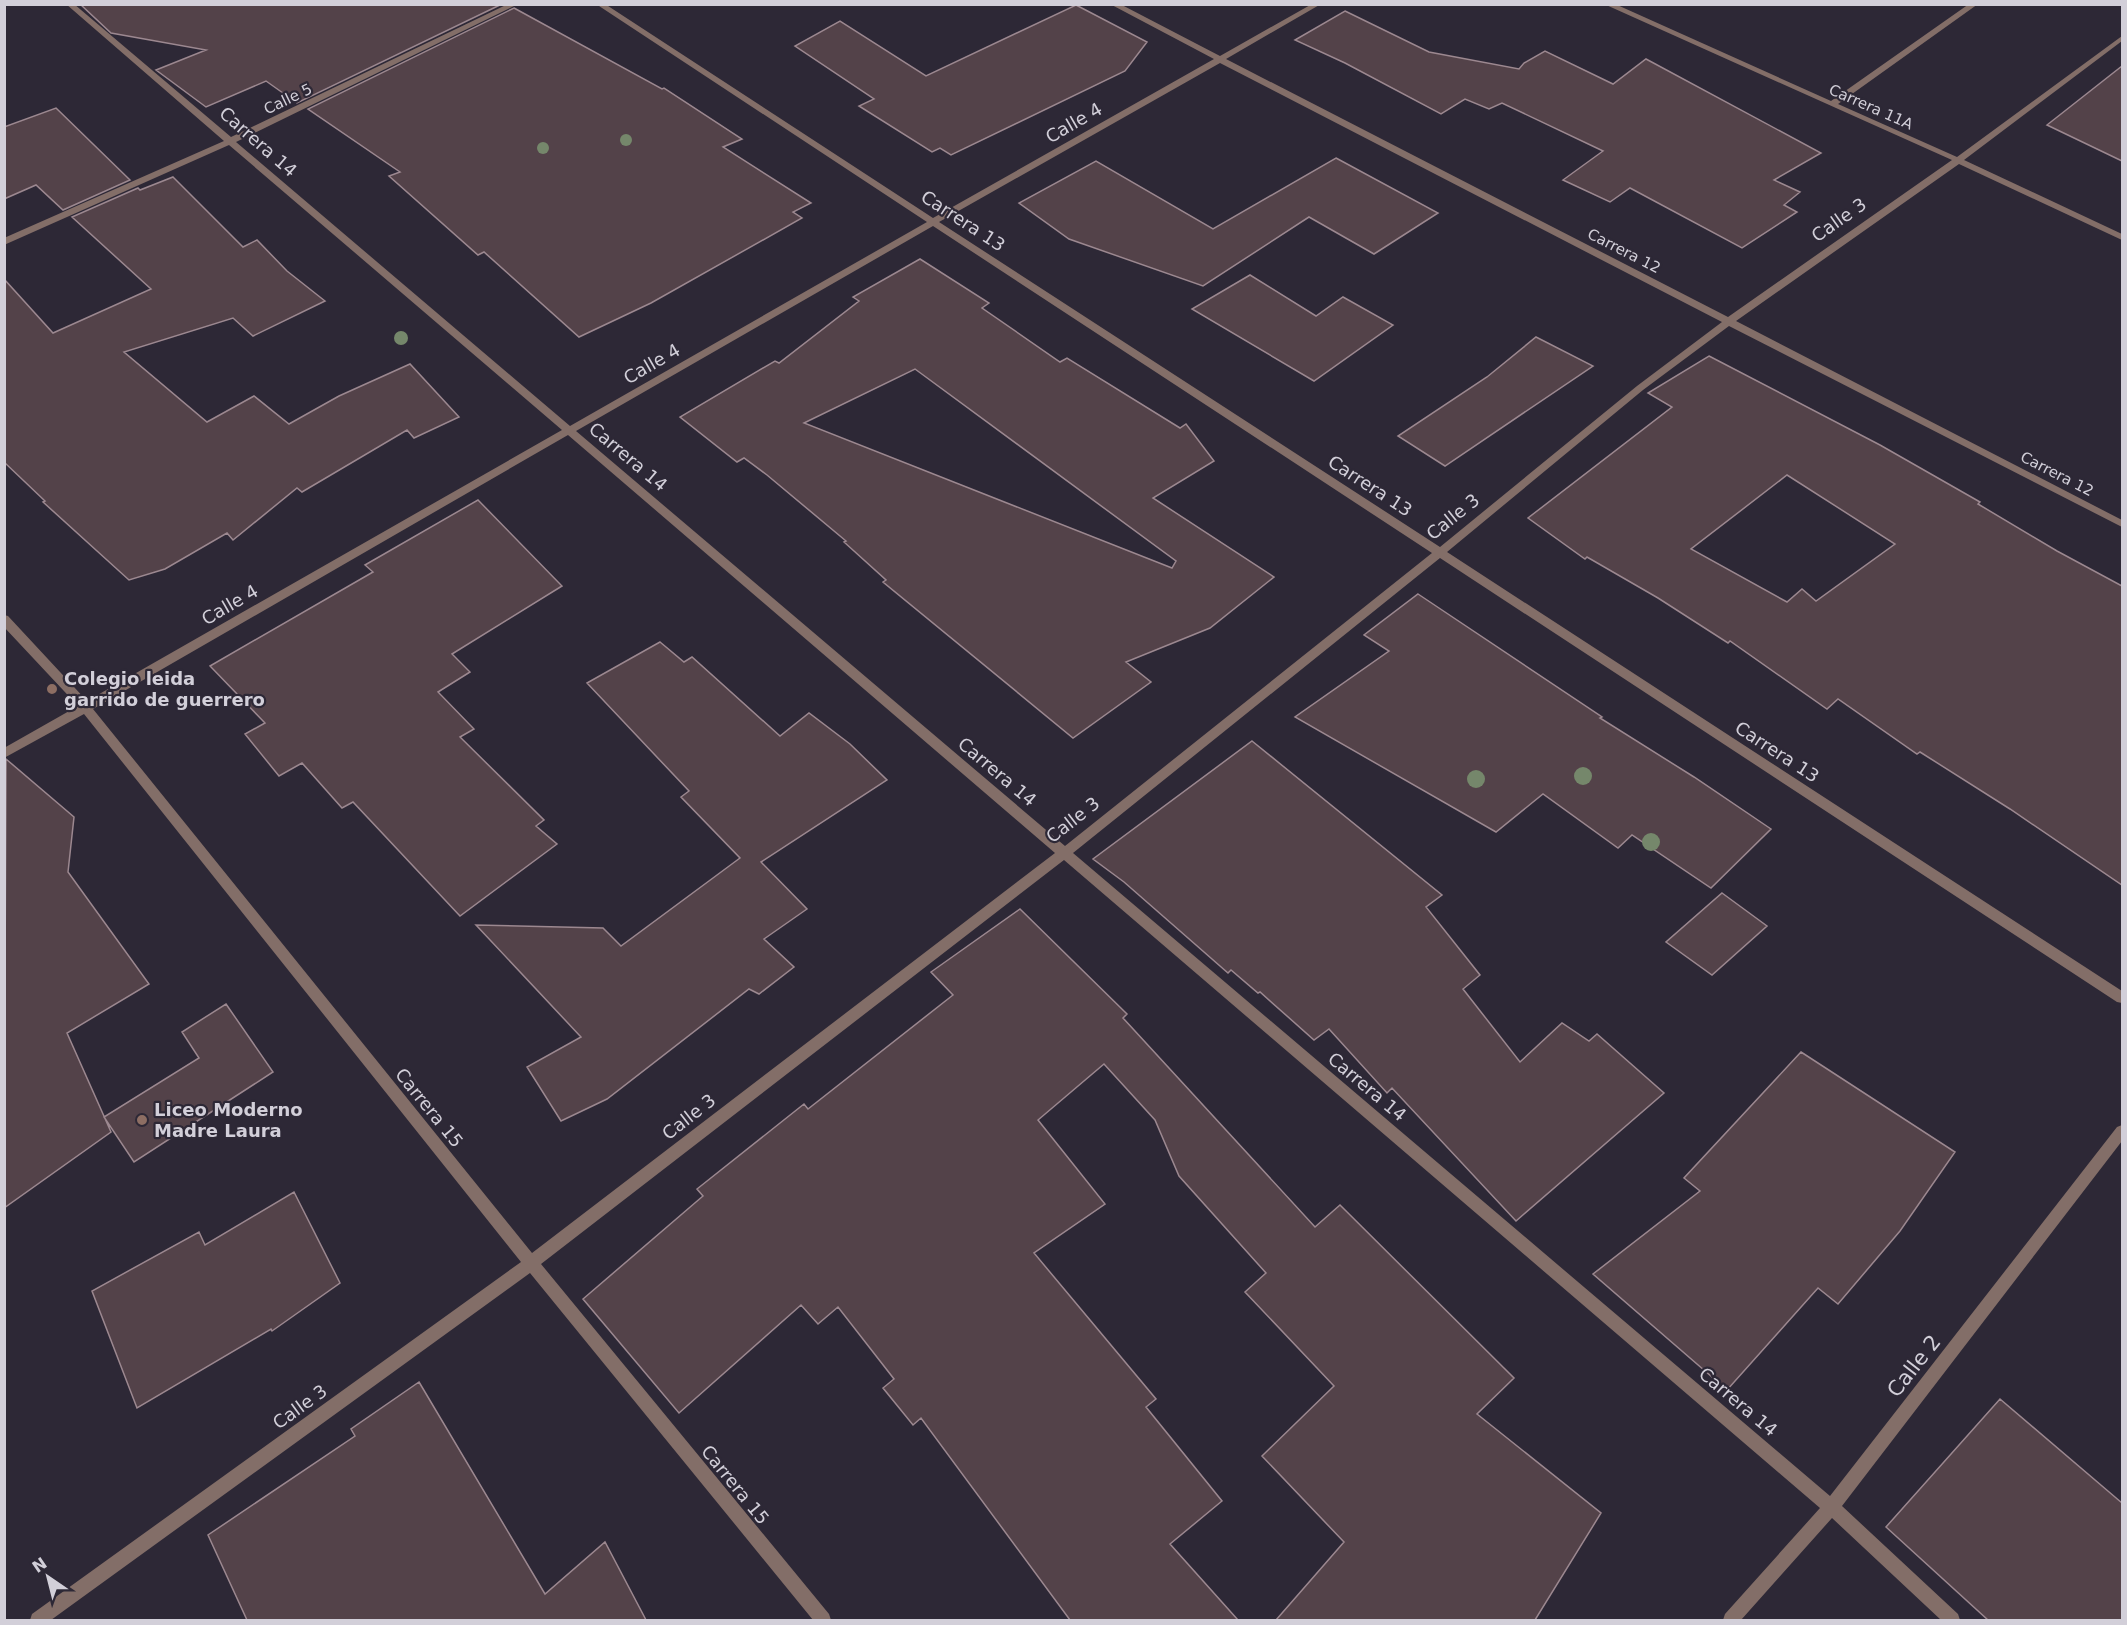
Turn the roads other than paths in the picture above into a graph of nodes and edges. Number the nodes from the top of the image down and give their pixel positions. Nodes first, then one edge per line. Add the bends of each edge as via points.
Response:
1 (69, 4) edge
2 (515, 4) edge
3 (598, 4) edge
4 (1113, 4) edge
5 (1318, 4) edge
6 (1607, 4) edge
7 (1975, 4) edge
8 (2122, 38) edge
9 (1221, 59) junction
10 (1832, 104) junction
11 (228, 142) junction
12 (1958, 160) junction
13 (933, 222) junction
14 (2122, 237) edge
15 (4, 242) edge
16 (1728, 322) junction
17 (567, 431) junction
18 (2122, 524) edge
19 (1441, 552) junction
20 (4, 619) edge
21 (85, 707) junction
22 (4, 754) edge
23 (1063, 854) junction
24 (2122, 998) edge
25 (2122, 1131) edge
26 (531, 1263) junction
27 (1831, 1507) junction
28 (38, 1620) edge
29 (823, 1620) edge
30 (1731, 1620) edge
31 (1952, 1620) edge

1 - 11 street, Carrera 14
2 - 11 street, Calle 5
3 - 13 street, Carrera 13
4 - 9 street, Carrera 12
5 - 9 street, Calle 4
6 - 10 street, Carrera 11A
7 - 10 street
8 - 12 street, Calle 3
9 - 13 street, Calle 4
9 - 16 street, Carrera 12
10 - 12 street, Carrera 11A
11 - 15 street, Calle 5
11 - 17 street, Carrera 14
12 - 14 street, Carrera 11A
12 - 16 street, Calle 3
13 - 17 street, Calle 4
13 - 19 street, Carrera 13
16 - 18 street, Carrera 12
16 - 19 street, Calle 3 via 1640,388
17 - 21 street, Calle 4
17 - 23 street, Carrera 14
19 - 23 street, Calle 3
19 - 24 street, Carrera 13
20 - 21 street, Carrera 15
21 - 22 street, Calle 4
21 - 26 street, Carrera 15
23 - 26 street, Calle 3
23 - 27 street, Carrera 14
25 - 27 street, Calle 2
26 - 28 street, Calle 3
26 - 29 street, Carrera 15
27 - 30 street, Calle 2
27 - 31 street, Carrera 14

